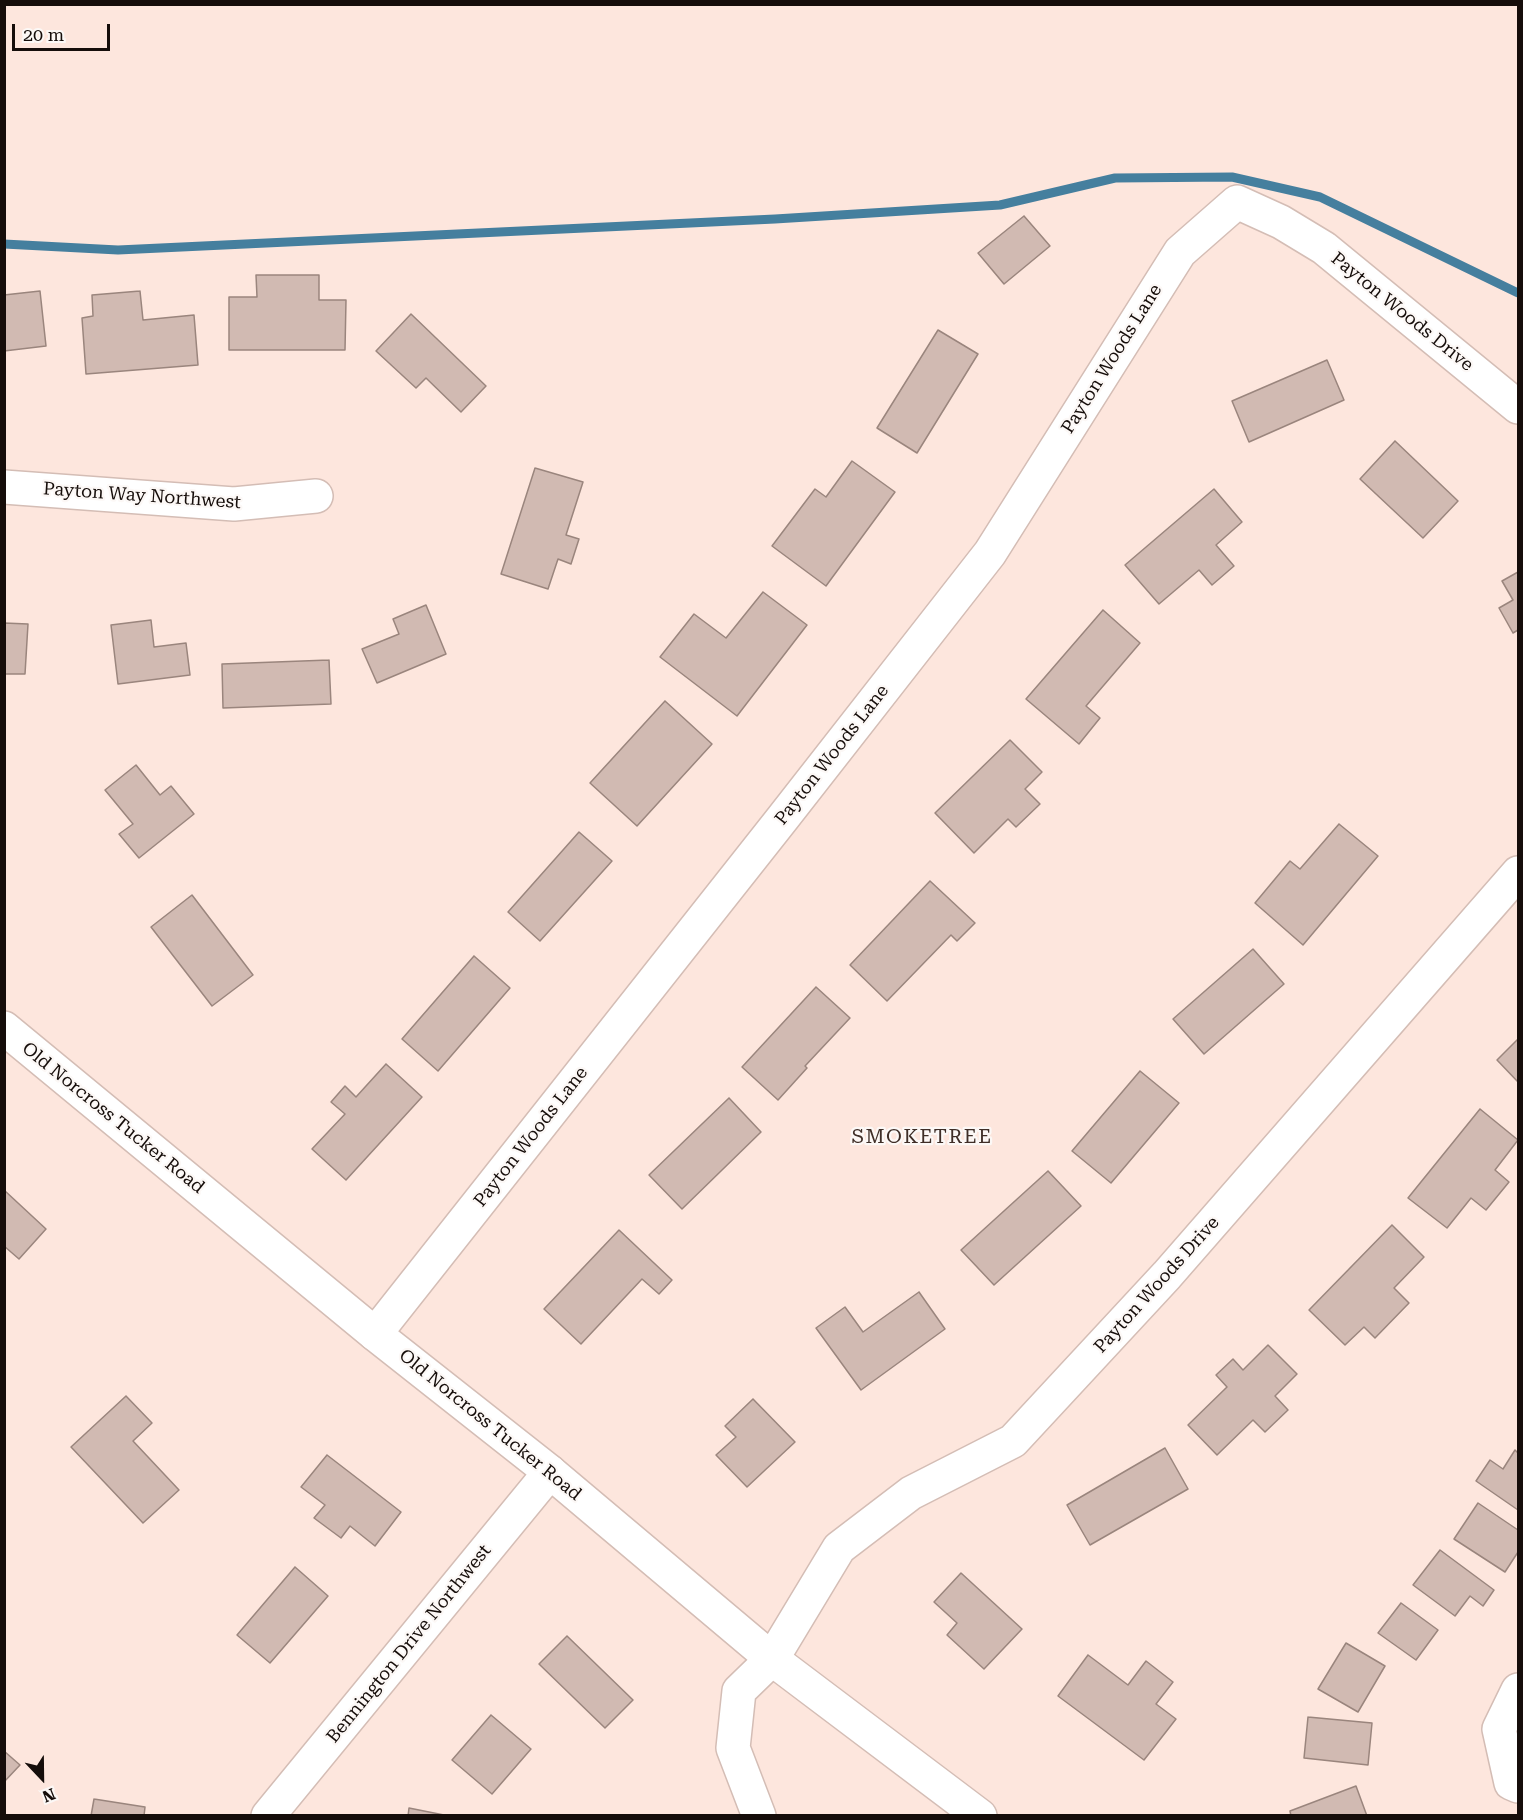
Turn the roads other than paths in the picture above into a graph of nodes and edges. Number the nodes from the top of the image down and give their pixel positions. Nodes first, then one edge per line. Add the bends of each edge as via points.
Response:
1 (1281, 222) joint
2 (1518, 408) edge
3 (4, 487) edge
4 (315, 496) dead end
5 (1518, 873) edge
6 (5, 1030) edge
7 (375, 1334) junction
8 (550, 1472) junction
9 (772, 1659) junction
10 (1518, 1690) edge
11 (1518, 1786) edge
12 (268, 1815) edge
13 (759, 1815) edge
14 (980, 1815) edge

1 - 2 street, Payton Woods Drive via 1324,248
1 - 7 street, Payton Woods Lane via 1237,202 1180,252 990,553
3 - 4 street, Payton Way Northwest via 234,504
5 - 9 street, Payton Woods Drive via 1167,1275 1013,1441 911,1493 838,1548
6 - 7 street, Old Norcross Tucker Road
7 - 8 street, Old Norcross Tucker Road
8 - 9 street, Old Norcross Tucker Road
8 - 12 street, Bennington Drive Northwest
9 - 13 street, Payton Woods Drive via 739,1691 733,1748
9 - 14 street, Old Norcross Tucker Road
10 - 11 street via 1499,1730 1511,1783

